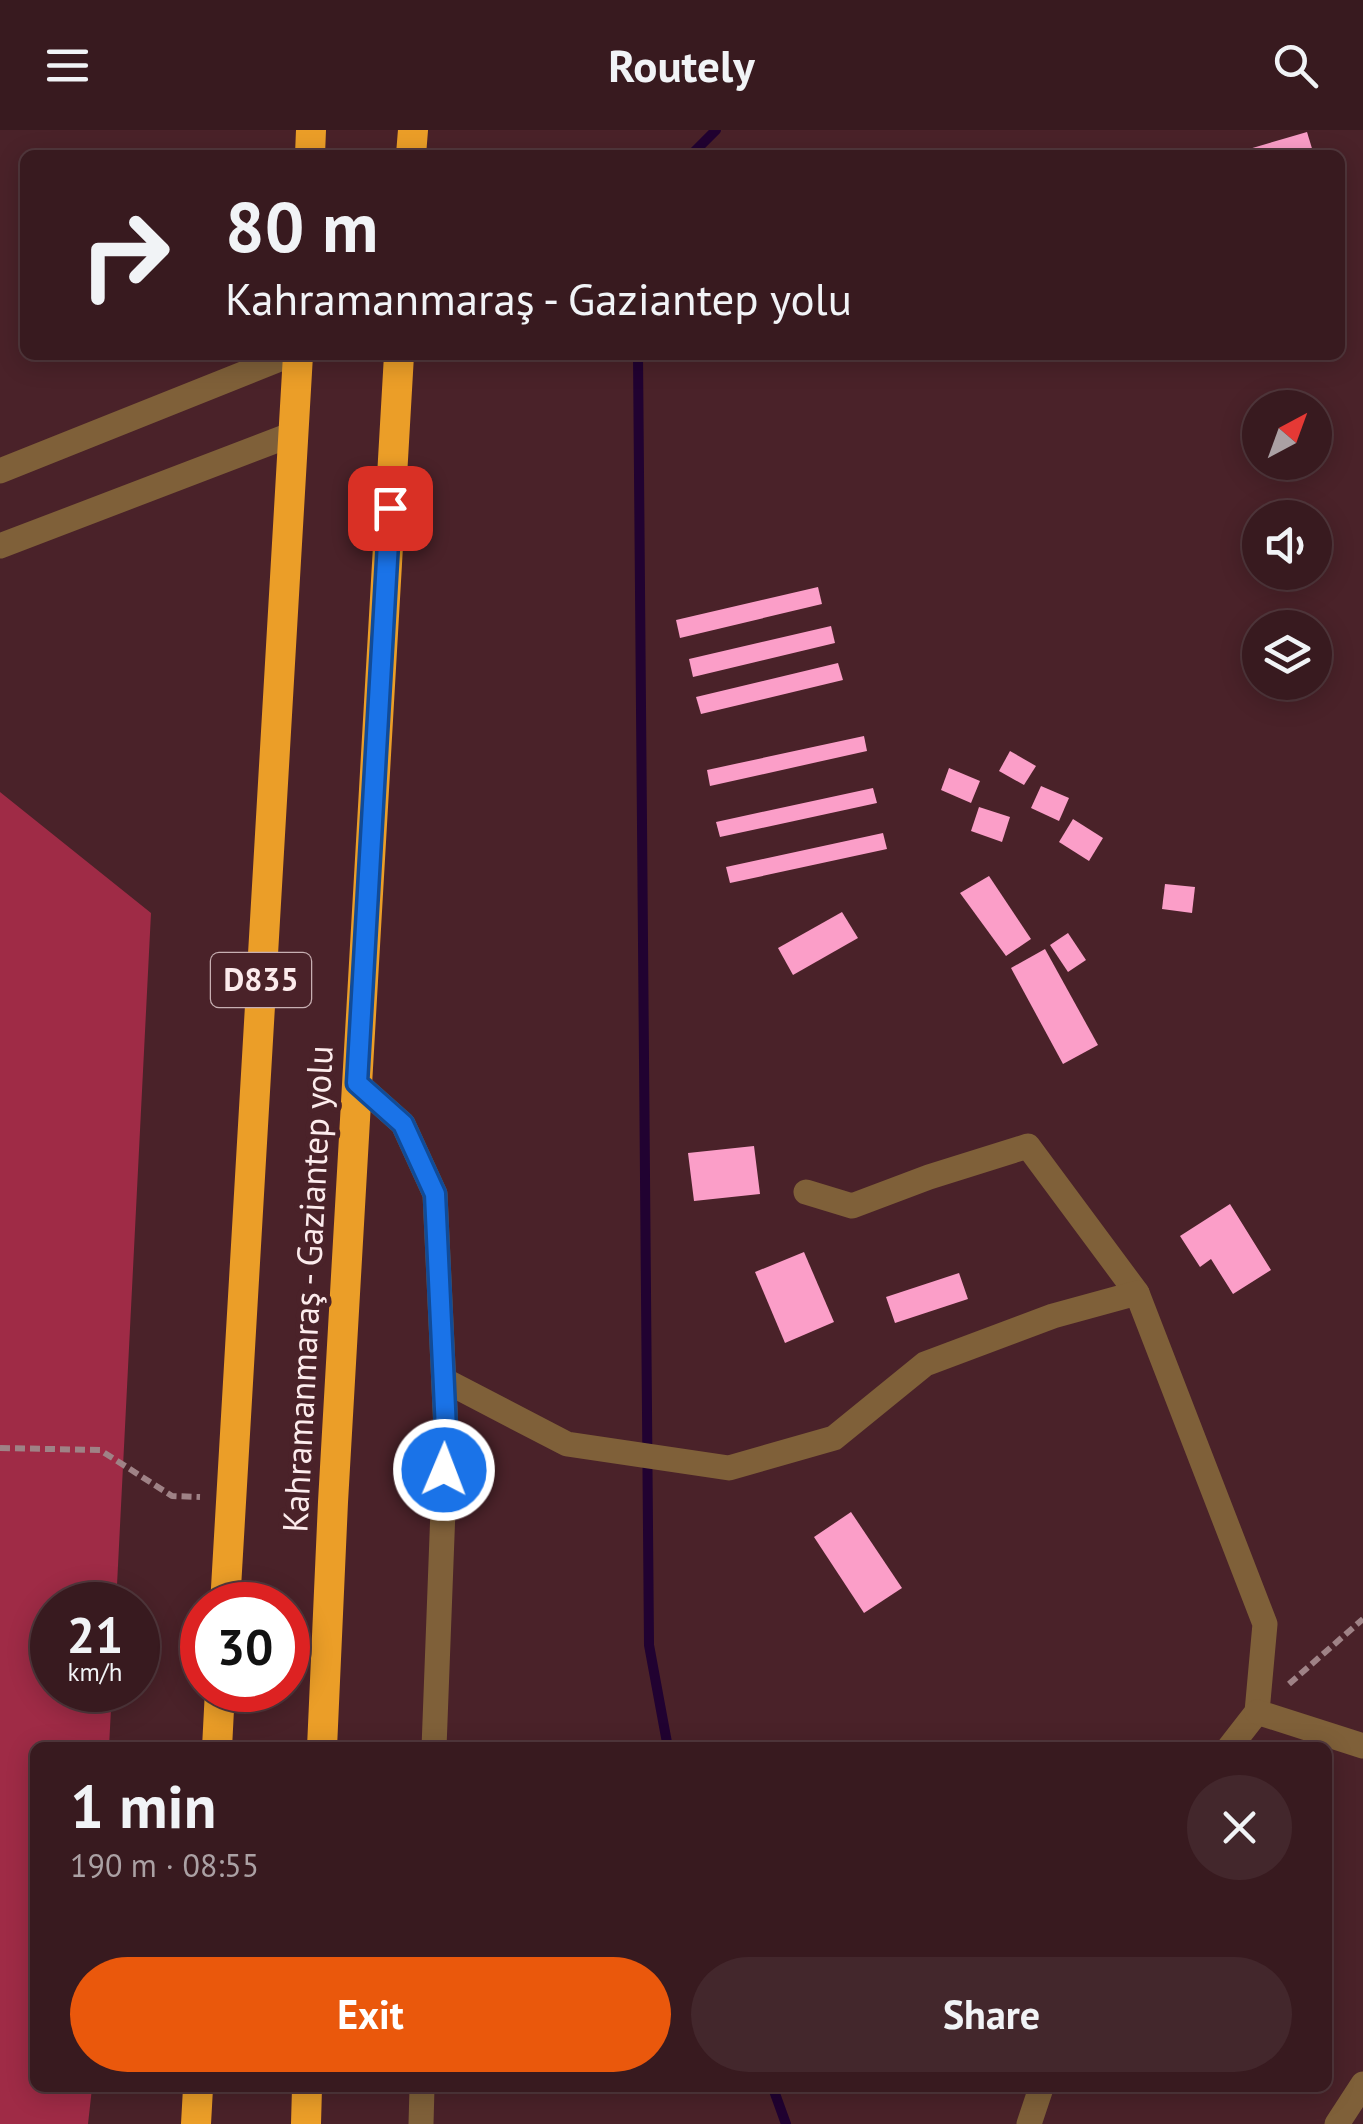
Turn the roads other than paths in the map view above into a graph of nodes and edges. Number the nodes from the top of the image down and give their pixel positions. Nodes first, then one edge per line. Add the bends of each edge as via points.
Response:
1 (281, 360) edge
2 (294, 360) edge
3 (400, 360) edge
4 (293, 434) junction
5 (0, 471) edge
6 (0, 546) edge
7 (357, 1083) junction
8 (806, 1192) dead end
9 (1137, 1293) junction
10 (444, 1380) junction
11 (226, 1582) edge
12 (219, 1712) edge
13 (1257, 1712) junction
14 (217, 1742) edge
15 (322, 1742) edge
16 (434, 1742) edge
17 (1234, 1742) edge
18 (1363, 1746) edge
19 (1363, 2084) edge
20 (198, 2092) edge
21 (307, 2092) edge
22 (422, 2092) edge
23 (1040, 2092) edge
24 (196, 2124) edge
25 (306, 2124) edge
26 (421, 2124) edge
27 (1028, 2124) edge
28 (1337, 2124) edge

1 - 5 street
2 - 4 highway, Kahramanmaraş - Gaziantep yolu / D835
3 - 7 highway, Kahramanmaraş - Gaziantep yolu / D835
4 - 6 street
4 - 11 highway, Kahramanmaraş - Gaziantep yolu / D835
7 - 10 street via 403,1124 435,1194
7 - 15 highway, Kahramanmaraş - Gaziantep yolu / D835
8 - 9 street via 852,1206 1028,1146
9 - 10 street via 924,1364 834,1438 729,1468 567,1444
9 - 13 street via 1265,1624
10 - 16 street
12 - 14 highway
13 - 17 street
13 - 18 street
19 - 28 street
20 - 24 highway
21 - 25 highway
22 - 26 street
23 - 27 street

